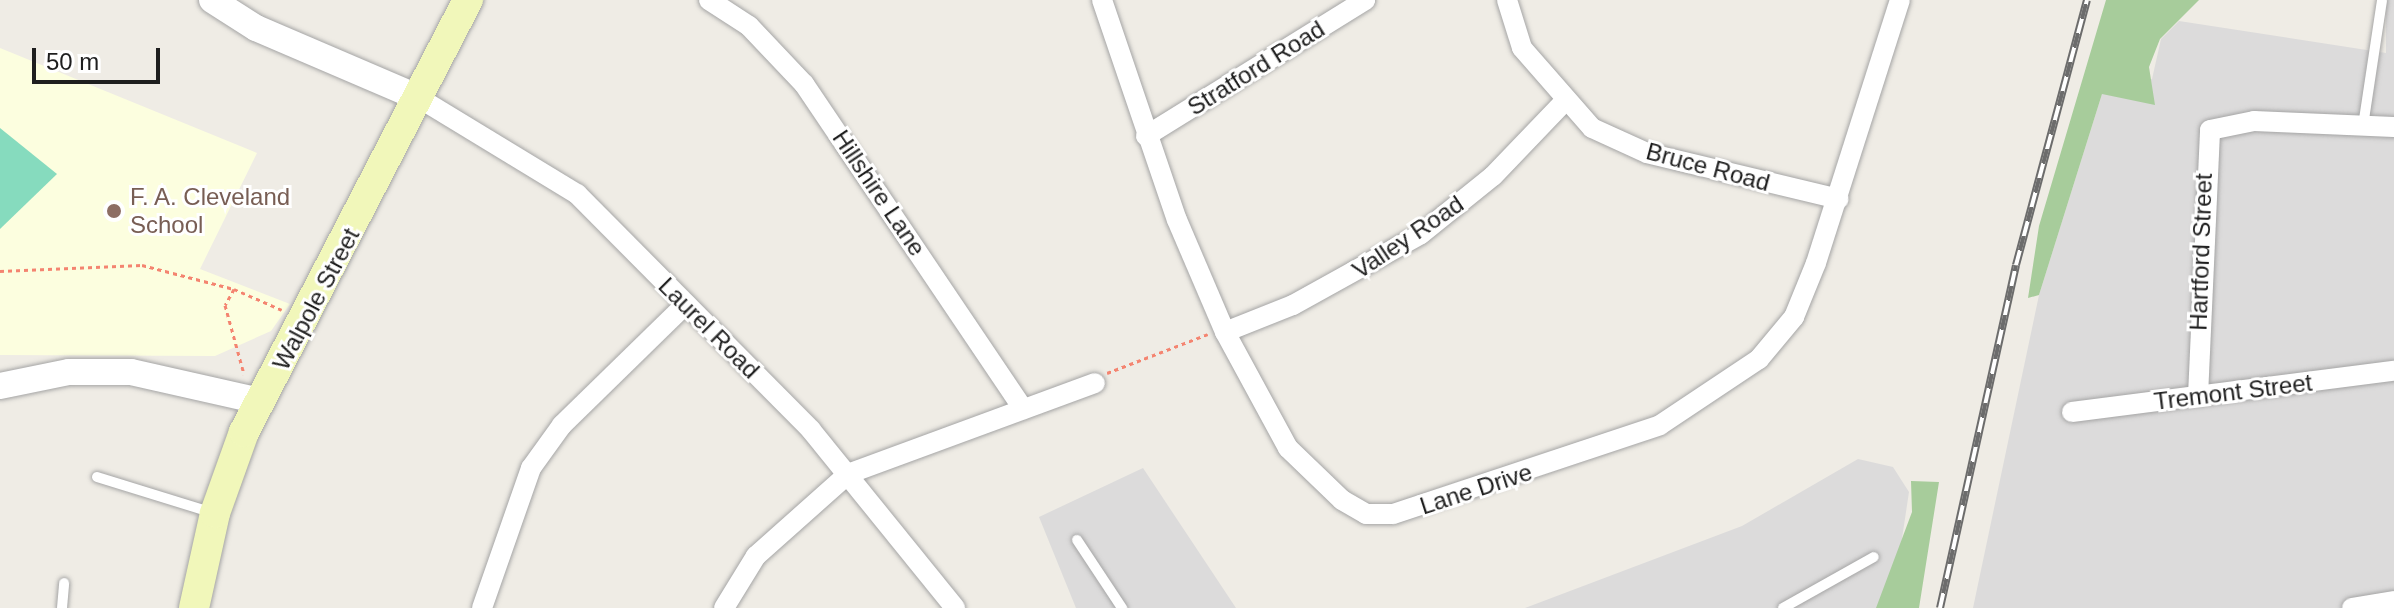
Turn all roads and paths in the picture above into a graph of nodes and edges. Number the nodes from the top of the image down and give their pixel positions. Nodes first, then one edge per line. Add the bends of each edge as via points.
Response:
1 (212, 0) edge
2 (468, 0) edge
3 (709, 0) edge
4 (1102, 0) edge
5 (1365, 0) edge
6 (1507, 0) edge
7 (1900, 0) edge
8 (2382, 0) edge
9 (419, 98) junction
10 (1564, 102) junction
11 (2363, 126) junction
12 (2394, 127) edge
13 (1146, 136) junction
14 (1839, 199) junction
15 (0, 271) edge
16 (234, 289) junction
17 (686, 304) junction
18 (305, 321) junction
19 (1225, 332) junction
20 (2394, 371) edge
21 (1095, 383) joint
22 (0, 386) edge
23 (249, 396) junction
24 (2198, 396) junction
25 (1023, 409) junction
26 (2072, 412) dead end
27 (848, 474) junction
28 (97, 477) dead end
29 (215, 513) junction
30 (1077, 540) dead end
31 (1874, 557) dead end
32 (64, 583) dead end
33 (2394, 601) edge
34 (197, 607) edge
35 (62, 608) edge
36 (482, 608) edge
37 (724, 608) edge
38 (955, 608) edge
39 (1122, 608) edge
40 (1783, 608) edge
41 (2352, 608) edge

1 - 9 street via 256,28
2 - 9 main road, Walpole Street
3 - 25 street, Hillshire Lane via 749,26 804,84
4 - 13 street, Lane Drive
5 - 13 street, Stratford Road
6 - 10 street, Bruce Road via 1522,48
7 - 14 street, Lane Drive
8 - 11 lane
9 - 17 street, Laurel Road via 559,179
9 - 18 main road, Walpole Street
10 - 14 street, Bruce Road via 1592,128 1647,153
10 - 19 street, Valley Road via 1493,176 1421,234 1293,305
11 - 12 street
11 - 24 street, Hartford Street via 2230,123 2210,130 2204,160
13 - 19 street, Lane Drive
14 - 19 street, Lane Drive via 1794,317 1727,384 1660,425 1437,505 1366,514 1318,483 1288,448
15 - 16 path via 142,265
16 - 18 path
16 - 23 path via 225,305
17 - 27 street, Laurel Road
17 - 36 street via 562,425 531,468
18 - 23 main road, Walpole Street
19 - 21 path via 1161,350
20 - 24 street, Tremont Street
21 - 25 street
22 - 23 street via 106,371
23 - 29 main road, Walpole Street
24 - 26 street, Tremont Street
25 - 27 street
27 - 37 street via 756,556
27 - 38 street, Laurel Road
28 - 29 lane
29 - 34 main road, Walpole Street
30 - 39 lane
31 - 40 lane
32 - 35 lane
33 - 41 street

